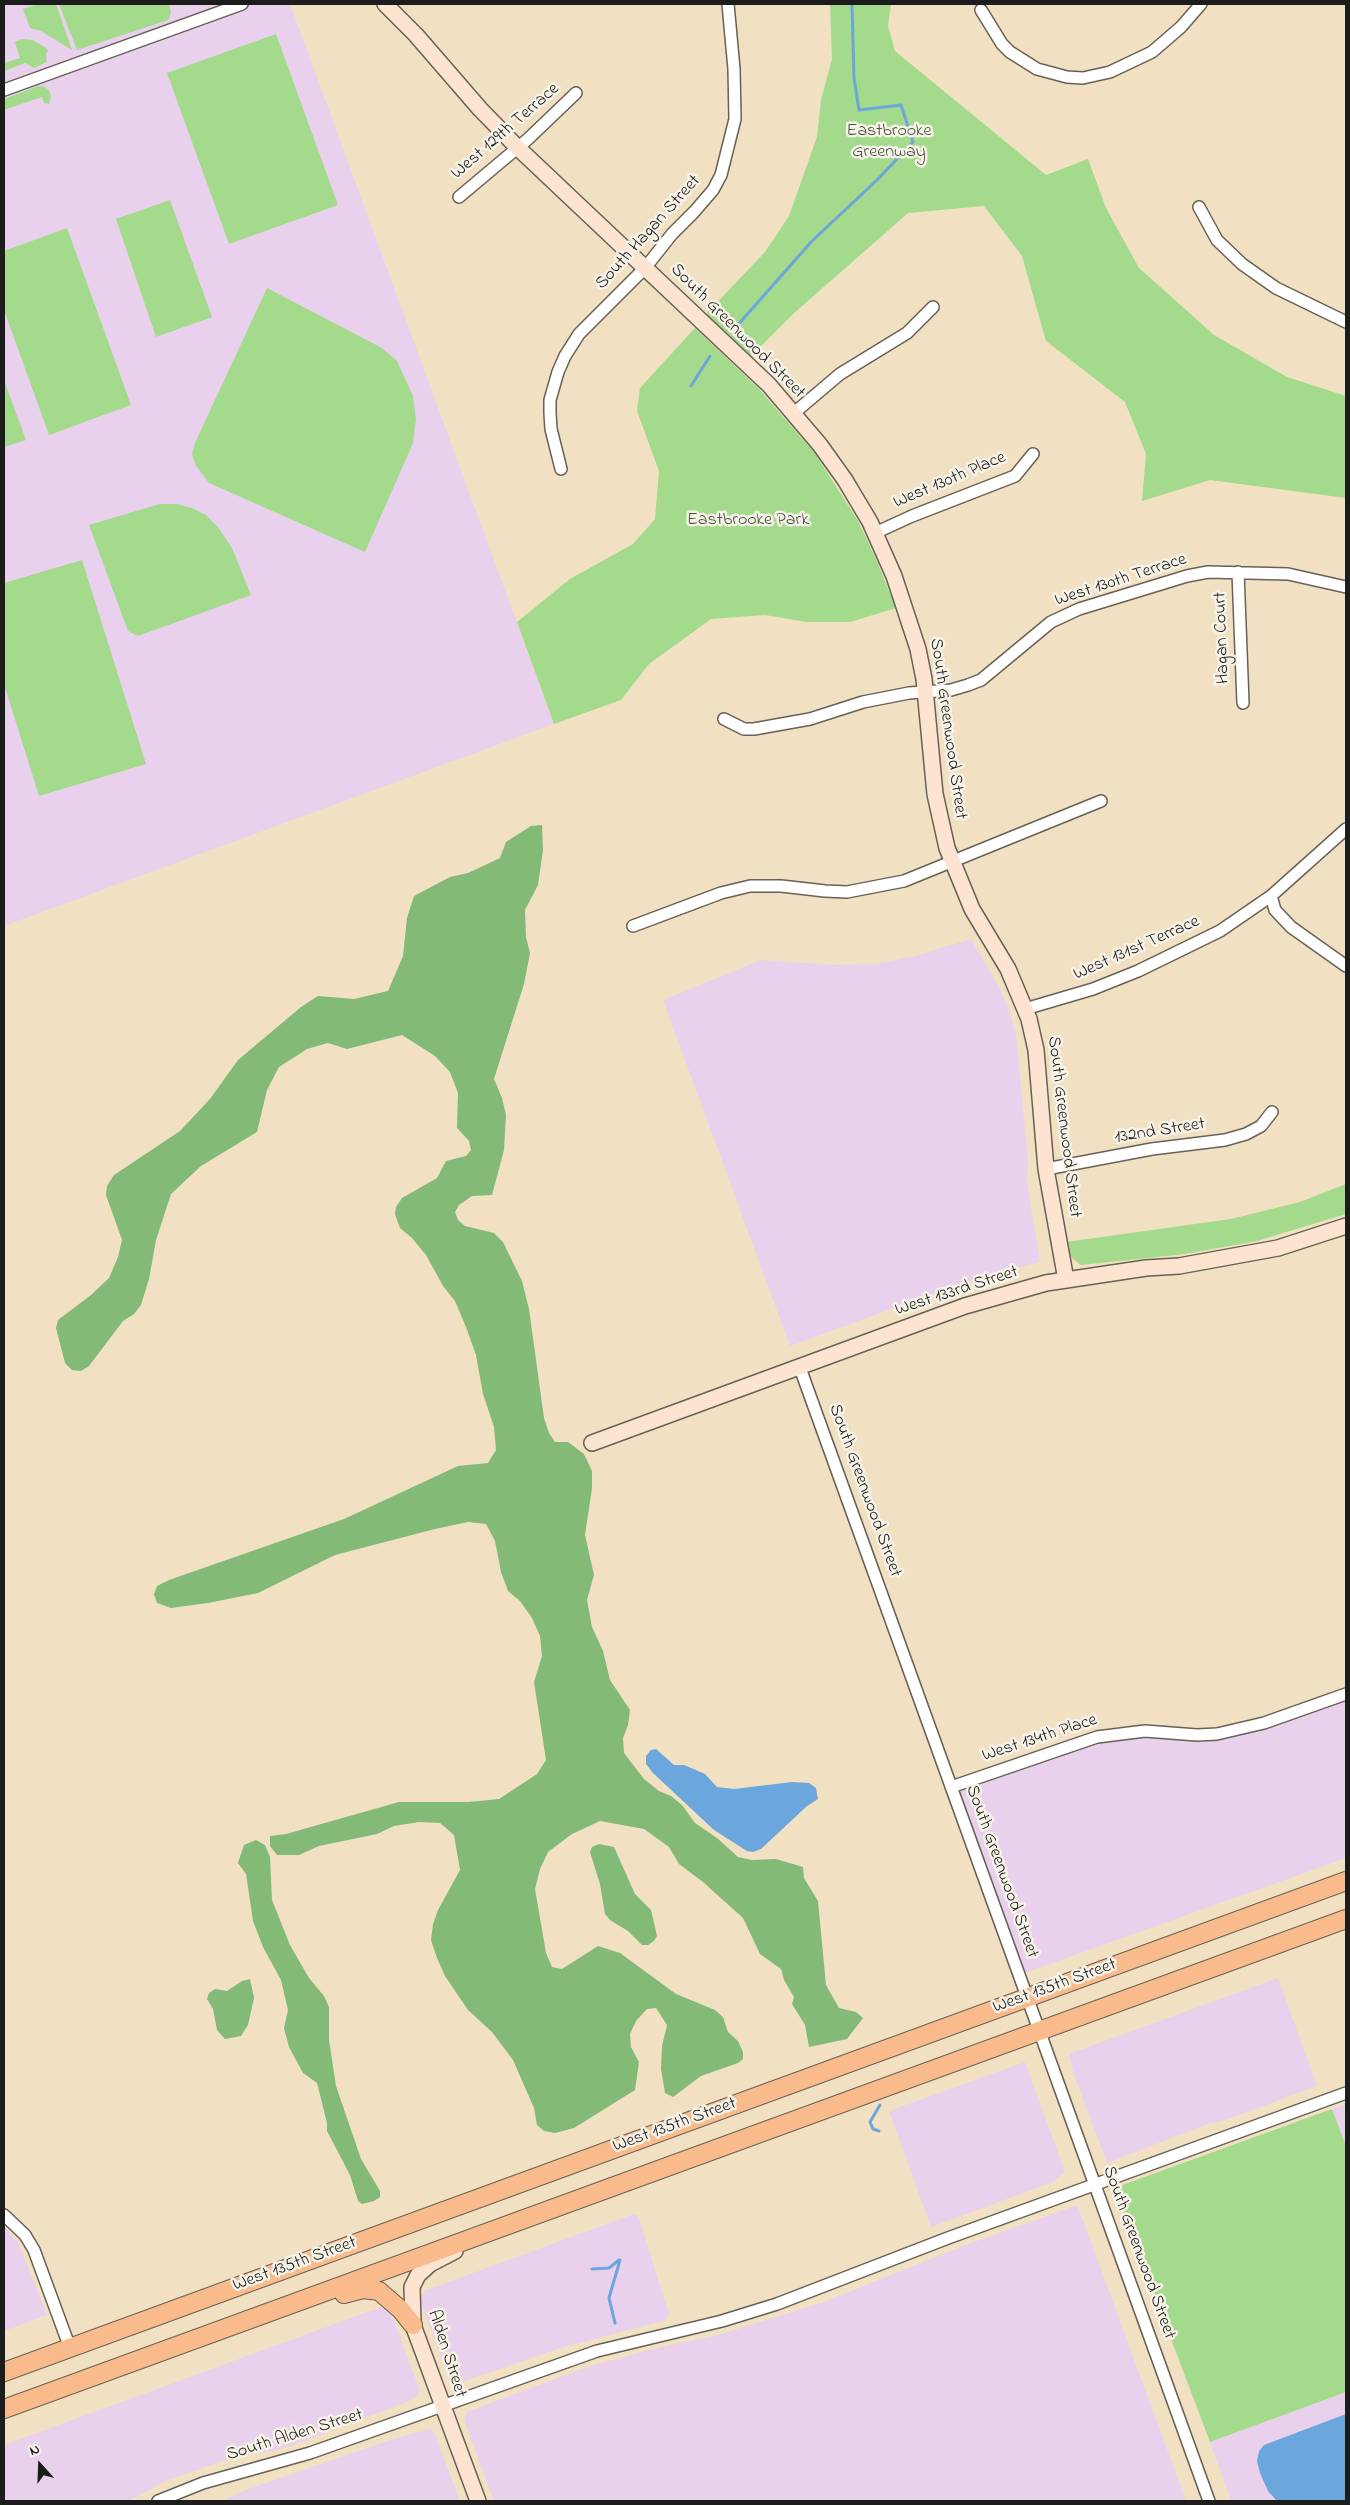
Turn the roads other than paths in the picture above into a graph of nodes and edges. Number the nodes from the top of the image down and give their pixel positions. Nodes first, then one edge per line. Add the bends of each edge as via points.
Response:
1 (242, 4) edge
2 (385, 4) edge
3 (728, 4) edge
4 (1201, 4) edge
5 (981, 10) dead end
6 (4, 90) edge
7 (576, 93) dead end
8 (517, 147) junction
9 (458, 197) dead end
10 (1199, 208) dead end
11 (645, 268) junction
12 (932, 306) dead end
13 (1346, 322) edge
14 (794, 413) junction
15 (1033, 454) dead end
16 (561, 469) dead end
17 (875, 534) junction
18 (1238, 572) junction
19 (1346, 586) edge
20 (926, 692) junction
21 (1243, 702) dead end
22 (724, 720) dead end
23 (1101, 801) dead end
24 (1346, 829) edge
25 (951, 862) junction
26 (1271, 896) junction
27 (633, 926) dead end
28 (1346, 966) edge
29 (1025, 1009) junction
30 (1272, 1112) dead end
31 (1046, 1169) junction
32 (1346, 1226) edge
33 (1066, 1280) junction
34 (800, 1368) junction
35 (592, 1443) dead end
36 (1346, 1694) edge
37 (951, 1787) junction
38 (1346, 1881) edge
39 (1346, 1919) edge
40 (1027, 1997) junction
41 (1039, 2031) junction
42 (1346, 2093) edge
43 (1093, 2184) junction
44 (4, 2215) edge
45 (466, 2240) junction
46 (413, 2325) junction
47 (70, 2348) junction
48 (164, 2350) junction
49 (4, 2372) edge
50 (442, 2405) junction
51 (4, 2409) edge
52 (158, 2501) edge
53 (478, 2501) edge
54 (1209, 2501) edge

1 - 6 street
2 - 8 street, South Greenwood Street
3 - 11 street, South Hagan Street via 735,119 726,158 713,190
4 - 5 street via 1152,52 1110,72 1083,78 1036,69 1010,52
7 - 8 street, West 129th Terrace
8 - 9 street, West 129th Terrace
8 - 11 street, South Greenwood Street
10 - 13 street via 1217,240 1242,264 1276,288
11 - 14 street, South Greenwood Street via 745,361
11 - 16 street, South Hagan Street via 579,334 558,372 550,412
12 - 14 street via 907,333 840,374
14 - 17 street, South Greenwood Street via 845,480
15 - 17 street, West 130th Place via 1015,476
17 - 20 street, South Greenwood Street via 911,623
18 - 19 street, West 130th Terrace via 1288,574
18 - 20 street, West 130th Terrace via 1208,572 1168,580 1079,609 1051,622 980,680 952,690
18 - 21 street, Hagan Court
20 - 22 street, West 130th Terrace via 863,702 810,719 762,728 744,729
20 - 25 street, South Greenwood Street via 935,794
23 - 25 street
24 - 26 street, West 131st Terrace
25 - 27 street via 904,881 864,889 825,891 750,886
25 - 29 street, South Greenwood Street via 972,909 1008,969
26 - 28 street via 1275,910 1291,927
26 - 29 street, West 131st Terrace via 1220,931 1164,960 1093,989
29 - 31 street, South Greenwood Street via 1036,1050
30 - 31 street, 132nd Street via 1261,1126 1225,1140 1152,1149
31 - 33 street, South Greenwood Street
32 - 33 street, West 133rd Street via 1278,1248 1232,1257
33 - 34 street, West 133rd Street via 965,1306
34 - 35 street, West 133rd Street
34 - 37 street, South Greenwood Street
36 - 37 street, West 134th Place via 1264,1723 1217,1734 1145,1731 1097,1737
37 - 40 street, South Greenwood Street
38 - 40 main road, West 135th Street
39 - 41 main road, West 135th Street
40 - 41 street, South Greenwood Street
40 - 47 main road, West 135th Street
41 - 43 street, South Greenwood Street
41 - 45 main road, West 135th Street
42 - 43 street, South Alden Street
43 - 50 street, South Alden Street via 777,2304 597,2351
43 - 54 street, South Greenwood Street
44 - 47 street via 25,2235 34,2250
45 - 46 street, Alden Street via 457,2250 430,2264 418,2275 412,2287
45 - 48 main road, West 135th Street
46 - 48 main road via 386,2296 379,2291 363,2289 172,2356
46 - 50 street, Alden Street
47 - 49 main road, West 135th Street
48 - 51 main road, West 135th Street
50 - 52 street, South Alden Street via 310,2453 202,2483
50 - 53 street, Alden Street

